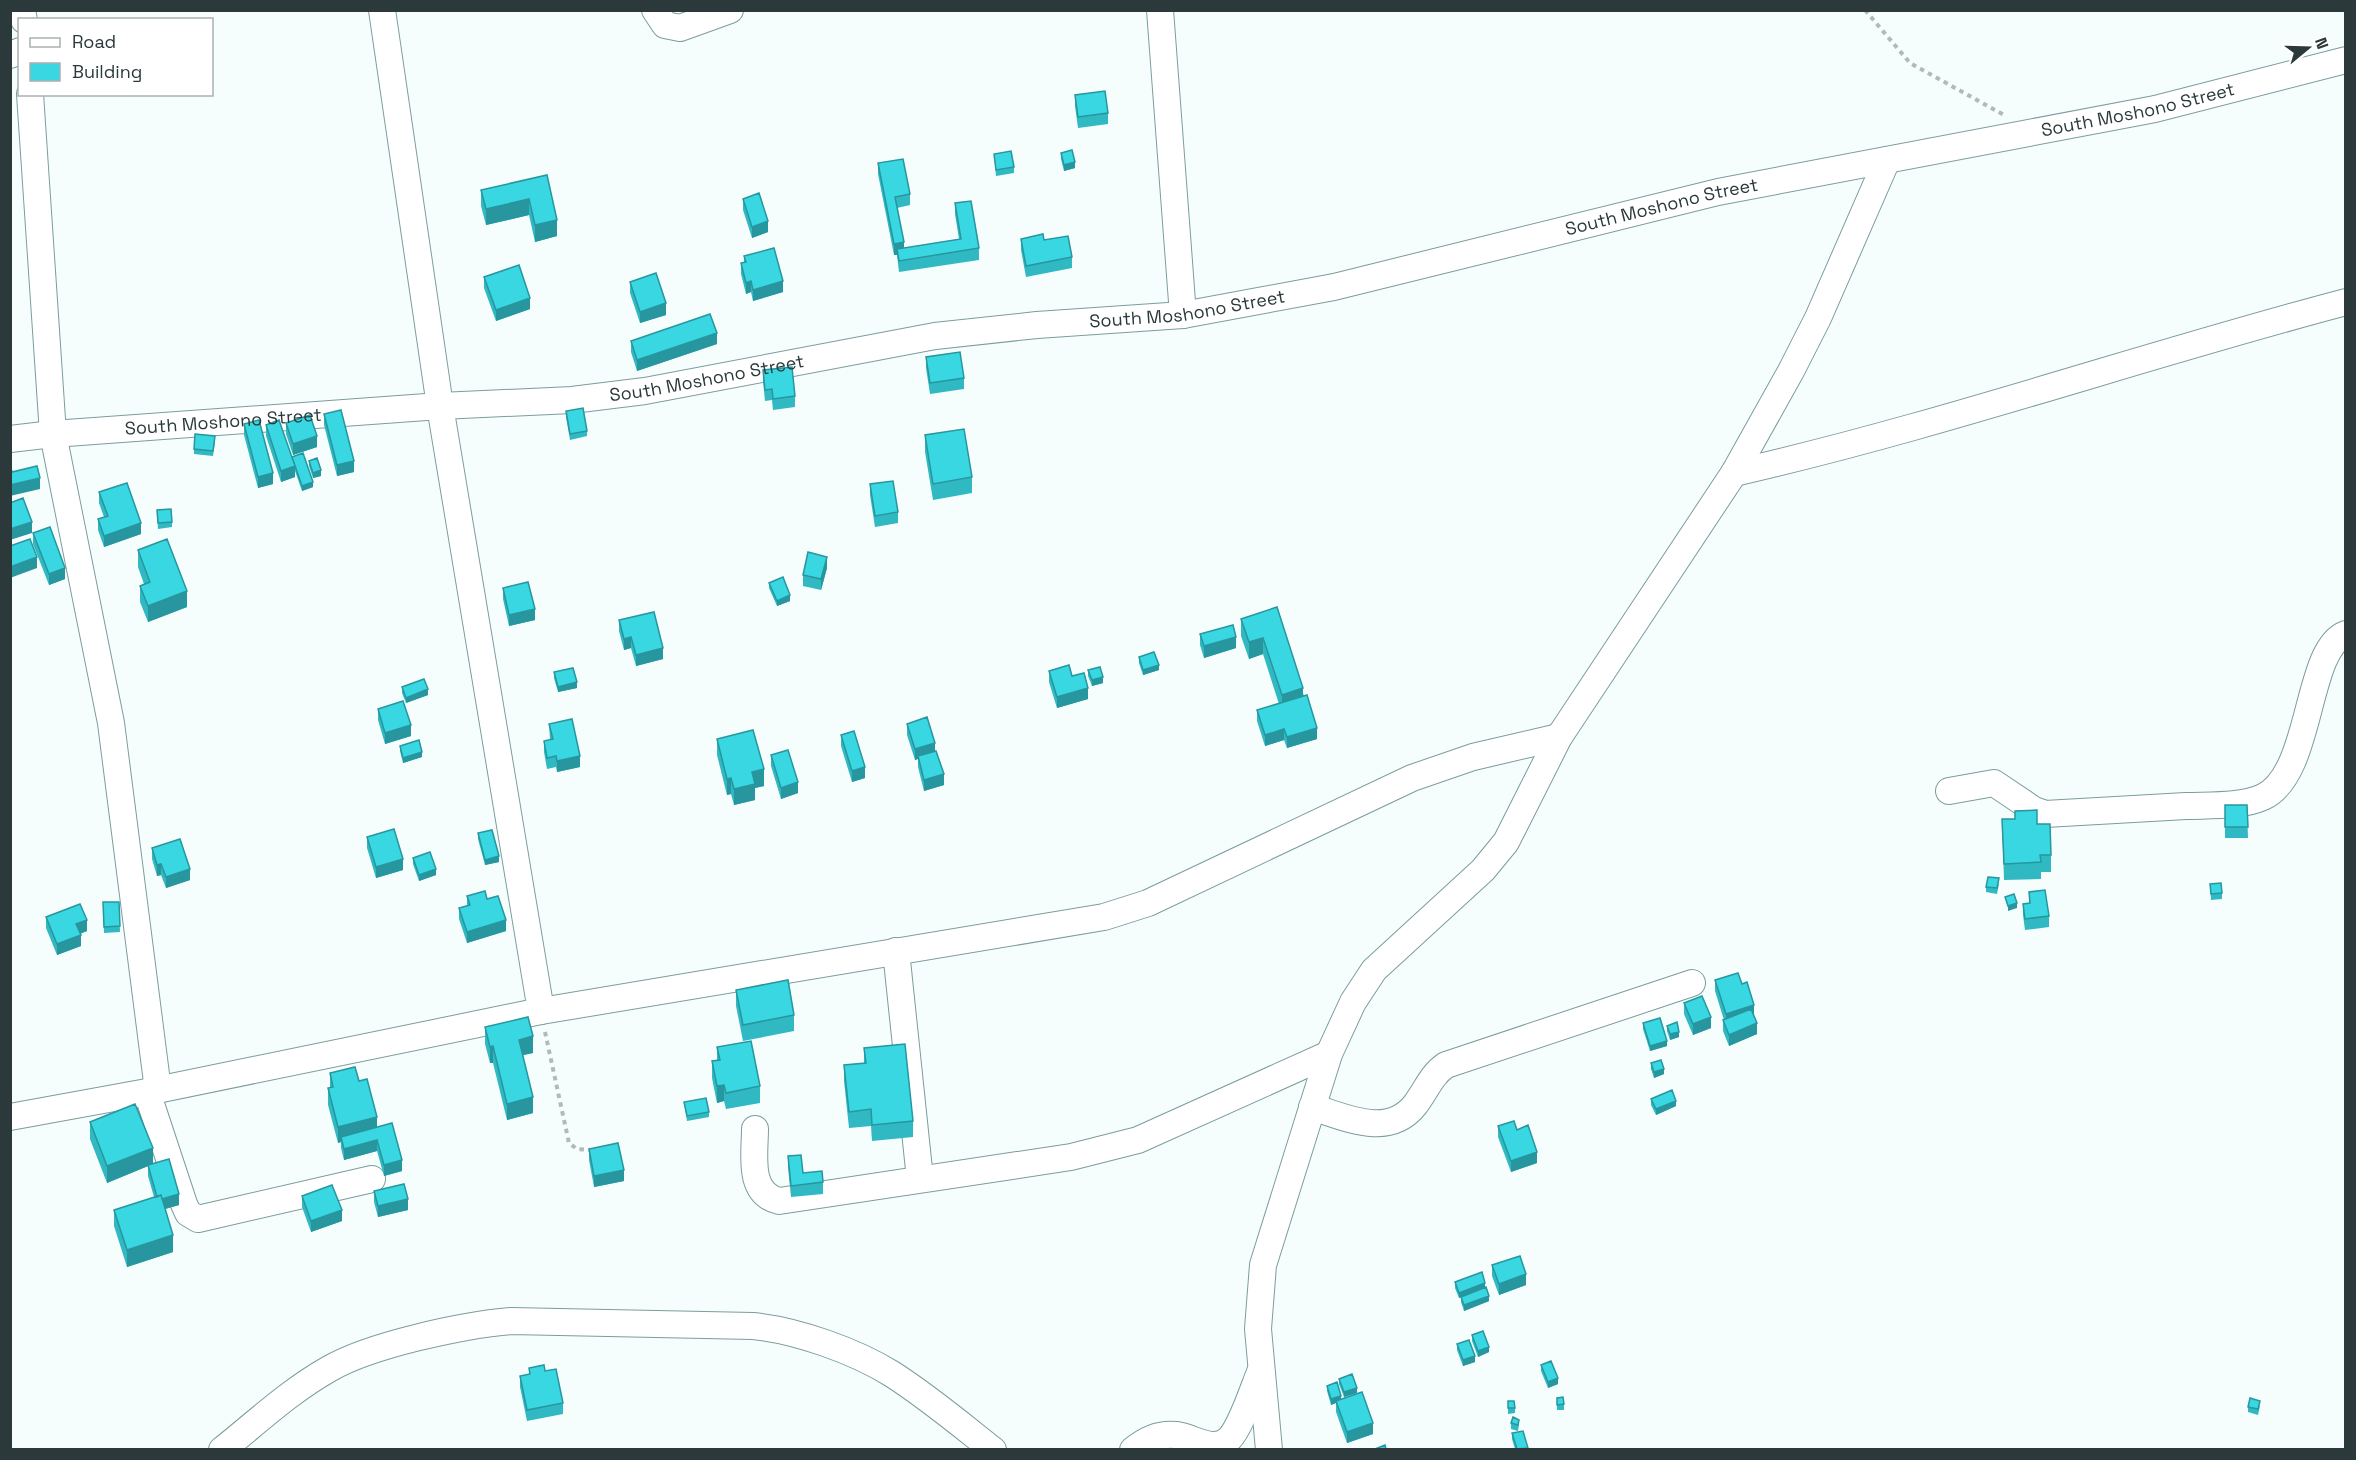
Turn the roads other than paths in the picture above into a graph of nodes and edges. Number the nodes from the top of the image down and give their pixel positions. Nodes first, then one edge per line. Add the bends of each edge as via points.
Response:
1 (382, 10) edge
2 (655, 10) edge
3 (730, 10) edge
4 (1160, 10) edge
5 (2346, 60) edge
6 (30, 96) edge
7 (1887, 160) junction
8 (2346, 302) edge
9 (1183, 315) junction
10 (440, 406) junction
11 (53, 434) junction
12 (10, 439) edge
13 (1734, 473) junction
14 (2346, 634) edge
15 (1559, 737) junction
16 (1949, 791) dead end
17 (896, 951) junction
18 (1692, 983) dead end
19 (541, 1011) junction
20 (1329, 1054) junction
21 (153, 1091) junction
22 (1312, 1107) junction
23 (10, 1117) edge
24 (755, 1129) dead end
25 (372, 1179) dead end
26 (920, 1179) junction
27 (1261, 1370) junction
28 (222, 1449) edge
29 (993, 1449) edge
30 (1133, 1449) edge
31 (1269, 1449) edge

1 - 10 street
2 - 3 street via 665,25 680,28
4 - 9 street
5 - 7 street, South Moshono Street via 2156,109
6 - 11 street
7 - 9 street, South Moshono Street via 1718,192 1334,287
7 - 13 street via 1818,318
8 - 13 street via 2124,364 1920,427
9 - 10 street, South Moshono Street via 935,336 612,395
10 - 11 street, South Moshono Street
10 - 19 street
11 - 12 street, South Moshono Street
11 - 21 street via 111,723
13 - 15 street
14 - 16 street via 2326,654 2296,752 2278,784 2265,796 2205,805 2045,814 1994,783
15 - 17 street via 1473,757 1412,778 1125,911
15 - 20 street via 1506,842 1483,870 1374,970 1359,990
17 - 19 street
17 - 26 street
18 - 22 street via 1446,1065 1408,1112 1392,1122 1367,1123
19 - 21 street
20 - 22 street
20 - 26 street via 1114,1148
21 - 23 street
21 - 25 street via 184,1204 188,1213 198,1219
22 - 27 street via 1263,1265 1258,1309
24 - 26 street via 756,1182 760,1190 779,1202
27 - 30 street via 1233,1433 1222,1443 1209,1446 1167,1435
27 - 31 street
28 - 29 street via 306,1383 352,1357 486,1323 511,1321 753,1326 792,1333 861,1358 892,1374

